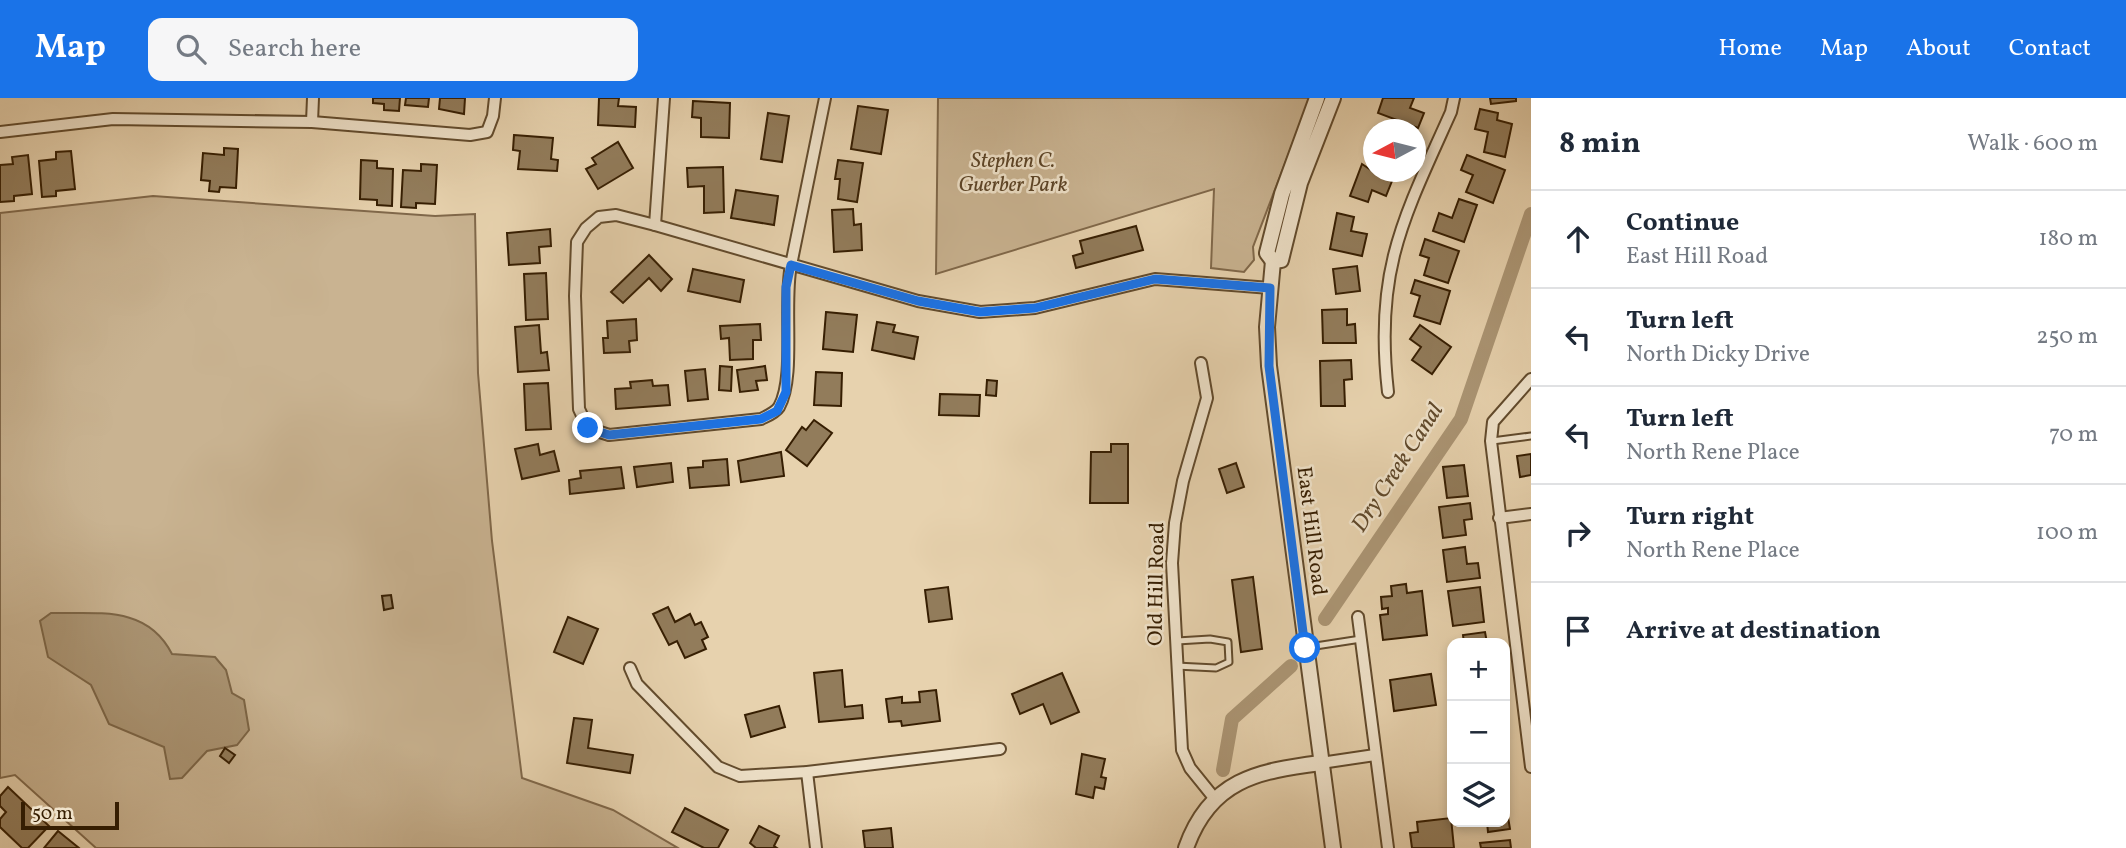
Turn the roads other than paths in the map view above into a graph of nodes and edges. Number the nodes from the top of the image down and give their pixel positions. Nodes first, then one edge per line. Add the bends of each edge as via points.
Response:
1 (313, 98) edge
2 (495, 98) edge
3 (664, 98) edge
4 (825, 98) edge
5 (1317, 98) edge
6 (1333, 98) edge
7 (1454, 98) edge
8 (312, 122) junction
9 (0, 132) edge
10 (655, 225) junction
11 (1273, 261) junction
12 (791, 265) junction
13 (1270, 288) junction
14 (1201, 363) dead end
15 (1531, 379) edge
16 (1388, 392) dead end
17 (1531, 436) edge
18 (1491, 441) junction
19 (1531, 514) edge
20 (1499, 518) junction
21 (1358, 617) dead end
22 (1361, 639) junction
23 (1174, 642) junction
24 (1305, 648) junction
25 (1176, 666) junction
26 (630, 668) dead end
27 (1525, 673) edge
28 (1000, 749) dead end
29 (1376, 755) junction
30 (1321, 763) junction
31 (1531, 767) edge
32 (807, 772) junction
33 (1215, 799) junction
34 (816, 848) edge
35 (1186, 848) edge
36 (1333, 848) edge
37 (1388, 848) edge

1 - 8 street
2 - 8 street via 487,132 470,135
3 - 10 street
4 - 12 street
5 - 11 street, East Hill Road via 1273,223 1267,253
6 - 11 street, East Hill Road via 1300,183 1281,260
7 - 16 street via 1393,249 1382,323
8 - 9 street via 113,120
10 - 12 street
10 - 12 street via 616,215 599,217 577,242 579,409 588,428 609,435 761,419 777,411 786,392 786,287
11 - 13 street, East Hill Road
12 - 13 street via 918,301 980,312 1035,308 1155,279
13 - 24 street, East Hill Road via 1269,366
14 - 23 street, Old Hill Road via 1207,398 1175,523
15 - 18 street via 1493,422
17 - 18 lane
18 - 20 street
19 - 20 street
20 - 27 street
21 - 22 street
22 - 24 lane
22 - 29 street
23 - 25 street, Old Hill Road
23 - 25 lane via 1228,642 1229,662 1216,668
24 - 30 street, East Hill Road
25 - 33 street, Old Hill Road via 1182,750 1189,768
26 - 32 street via 637,684 718,767 740,776
27 - 31 street
28 - 32 street
29 - 30 street
29 - 37 street
30 - 33 street via 1255,774
30 - 36 street, East Hill Road
32 - 34 street
33 - 35 street via 1200,816

